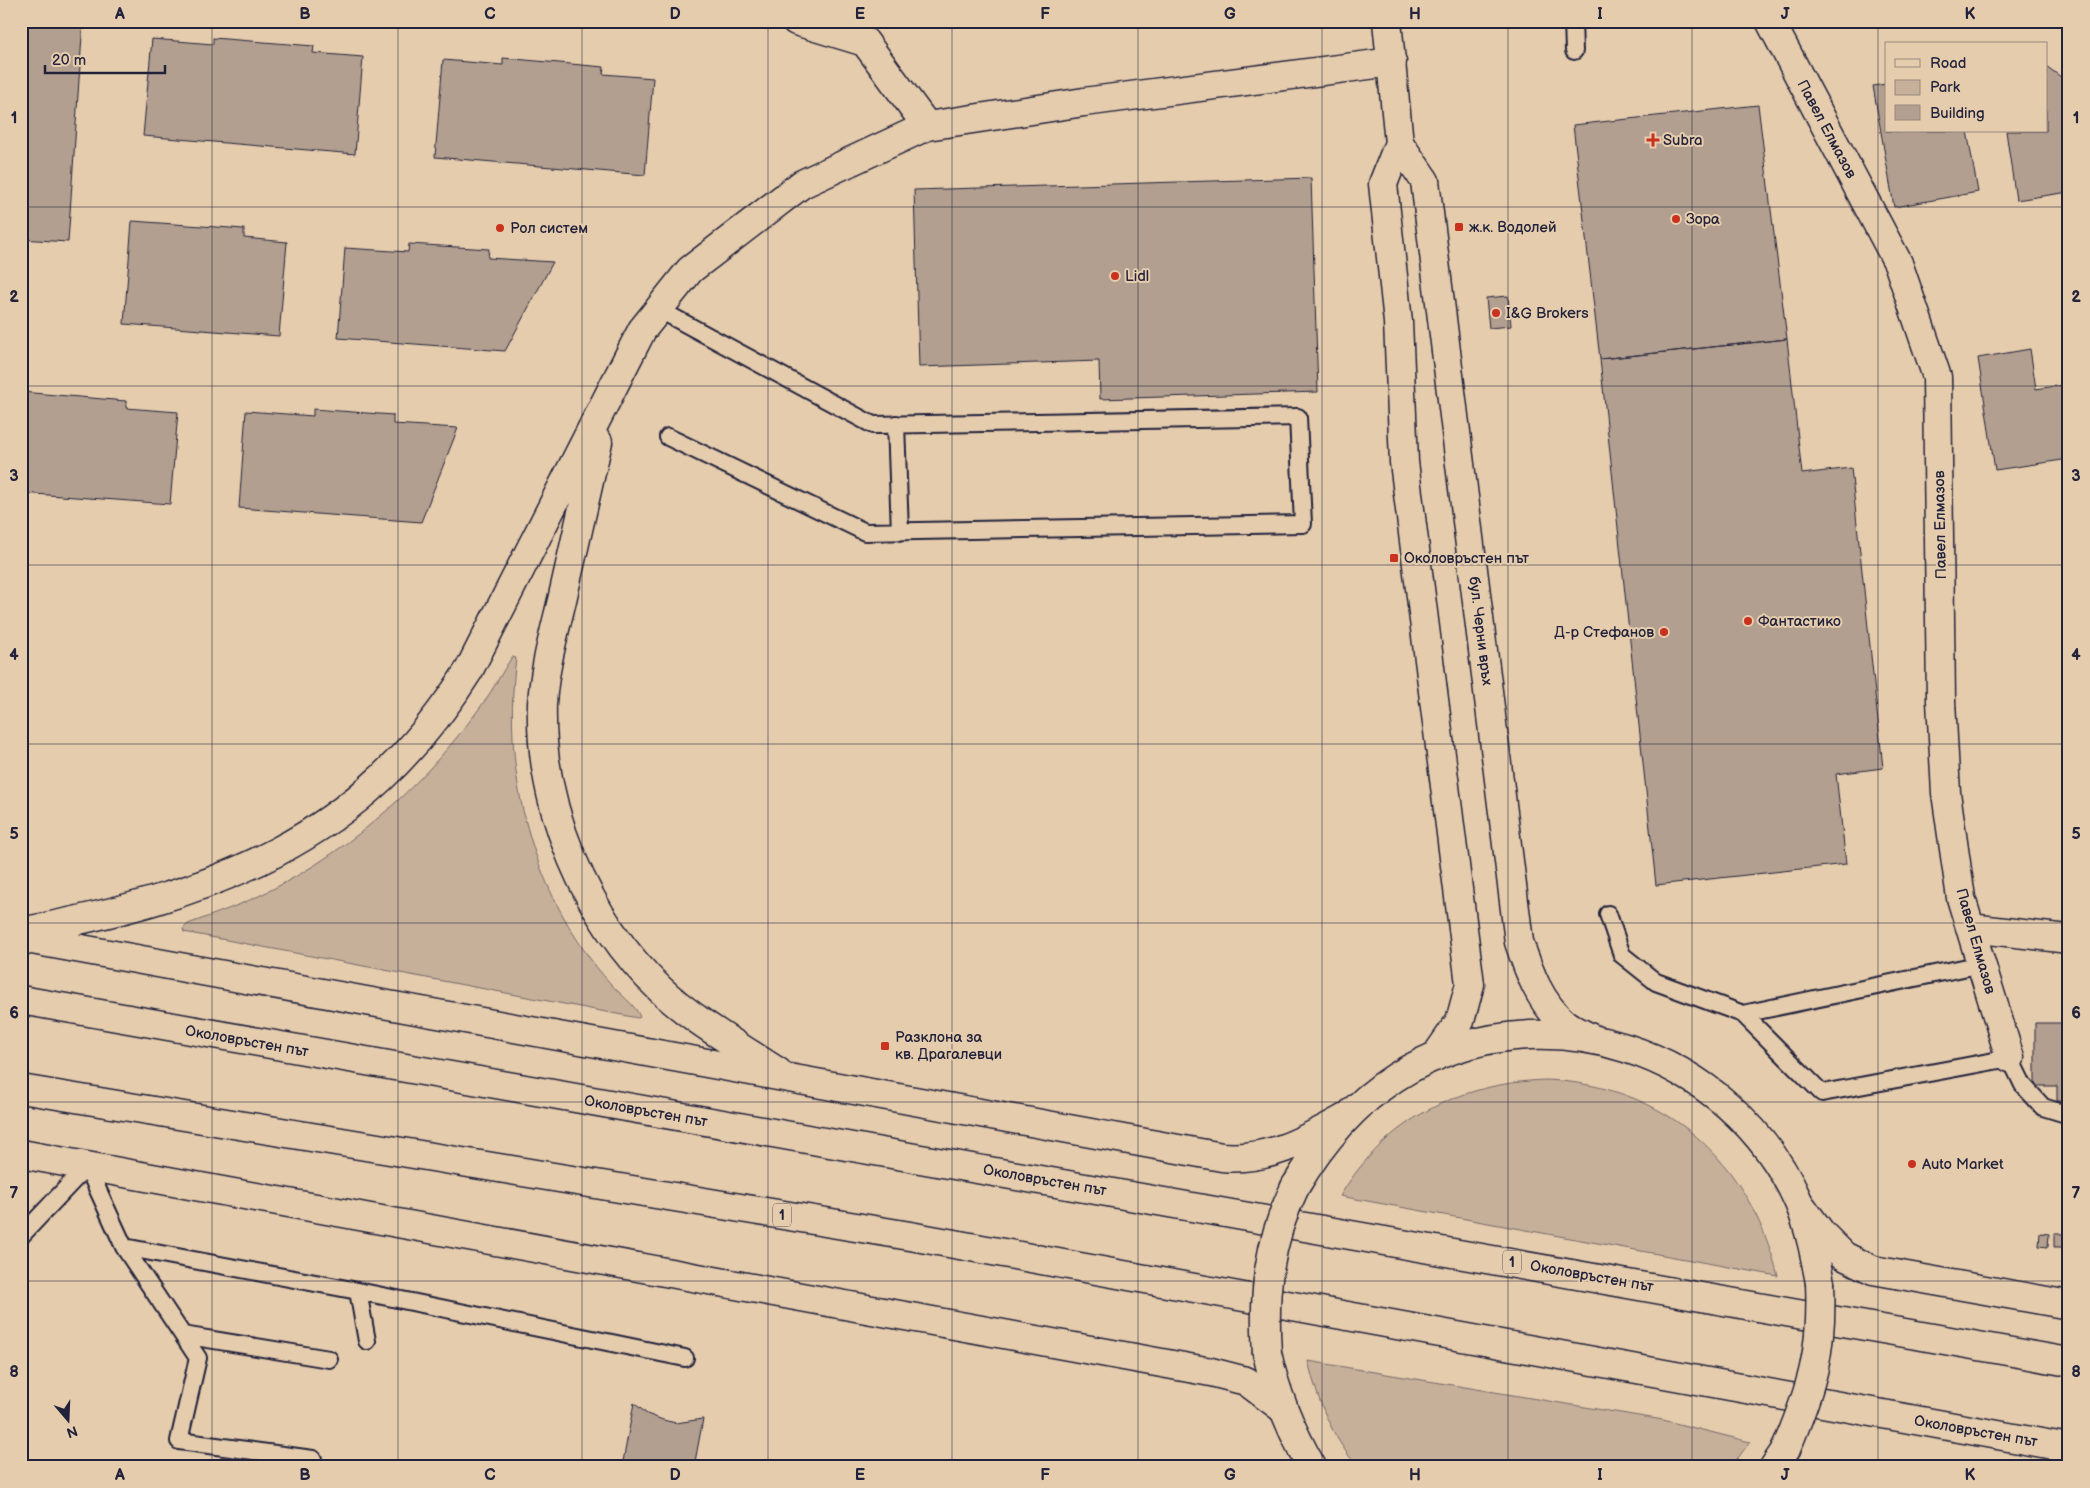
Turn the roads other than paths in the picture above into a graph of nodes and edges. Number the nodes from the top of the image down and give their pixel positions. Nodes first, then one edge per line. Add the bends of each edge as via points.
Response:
1 (796, 21) edge
2 (1387, 21) edge
3 (1572, 21) edge
4 (1770, 21) edge
5 (866, 32) edge
6 (1574, 52) dead end
7 (1392, 62) junction
8 (927, 126) junction
9 (1399, 143) junction
10 (658, 309) junction
11 (607, 401) junction
12 (896, 424) junction
13 (668, 437) dead end
14 (900, 532) junction
15 (1608, 914) dead end
16 (1970, 928) junction
17 (21, 932) edge
18 (21, 938) edge
19 (2069, 939) edge
20 (1982, 964) junction
21 (21, 1000) edge
22 (1743, 1014) junction
23 (1593, 1039) junction
24 (1435, 1057) junction
25 (2010, 1058) junction
26 (789, 1078) junction
27 (21, 1089) edge
28 (2069, 1115) edge
29 (1345, 1118) junction
30 (21, 1154) edge
31 (87, 1166) junction
32 (1799, 1202) junction
33 (21, 1236) edge
34 (124, 1247) junction
35 (358, 1291) junction
36 (2069, 1305) edge
37 (183, 1336) junction
38 (367, 1341) dead end
39 (685, 1358) dead end
40 (329, 1359) dead end
41 (2069, 1362) edge
42 (1282, 1408) junction
43 (2069, 1448) edge
44 (1780, 1458) edge
45 (313, 1459) dead end
46 (1312, 1467) edge

1 - 5 main road
2 - 7 main road, бул. Черни връх
3 - 6 lane
4 - 16 main road, Павел Елмазов via 1898,264 1937,376 1941,701 1946,794 1961,898
5 - 8 main road
7 - 8 main road
7 - 9 main road, бул. Черни връх
8 - 10 main road via 802,184 690,270
9 - 23 main road, бул. Черни връх via 1425,181 1519,942 1530,975 1548,1005 1566,1024
9 - 24 main road, бул. Черни връх via 1382,184 1398,322 1404,462 1470,984 1460,1021
10 - 11 main road via 642,330
10 - 12 lane via 873,425
11 - 17 main road via 469,670 444,710 408,753 372,788 333,818 233,873 127,910
11 - 26 main road via 547,664 542,739 548,781 562,833 602,917 627,954 661,990 712,1029
12 - 14 lane
12 - 14 lane via 1298,417 1303,524
13 - 14 lane via 865,532
15 - 22 lane via 1622,955 1656,982
16 - 19 main road
16 - 20 main road, Павел Елмазов
18 - 26 main road
20 - 22 lane
20 - 25 main road, Павел Елмазов
21 - 41 main road, Околовръстен път / 1
22 - 25 lane via 1822,1093
23 - 24 main road via 1563,1036 1500,1038
23 - 32 main road via 1651,1056 1714,1092 1759,1137 1775,1158
24 - 29 main road via 1396,1077 1367,1097
25 - 28 lane via 2023,1085 2043,1107
26 - 29 main road via 1242,1159 1272,1154
27 - 43 main road, Околовръстен път / 1 via 910,1236
29 - 42 main road, bridge via 1313,1156 1295,1187 1272,1248 1267,1279 1267,1354
30 - 31 main road
31 - 33 lane
31 - 34 lane
31 - 42 main road via 1210,1372 1246,1381
32 - 36 main road via 1822,1234 1844,1256 1873,1270
32 - 44 main road, bridge via 1814,1247 1820,1283 1821,1326 1813,1380
34 - 35 lane
34 - 37 lane
35 - 38 lane
35 - 39 lane
37 - 40 lane
37 - 45 lane via 198,1358 179,1441
42 - 46 main road

